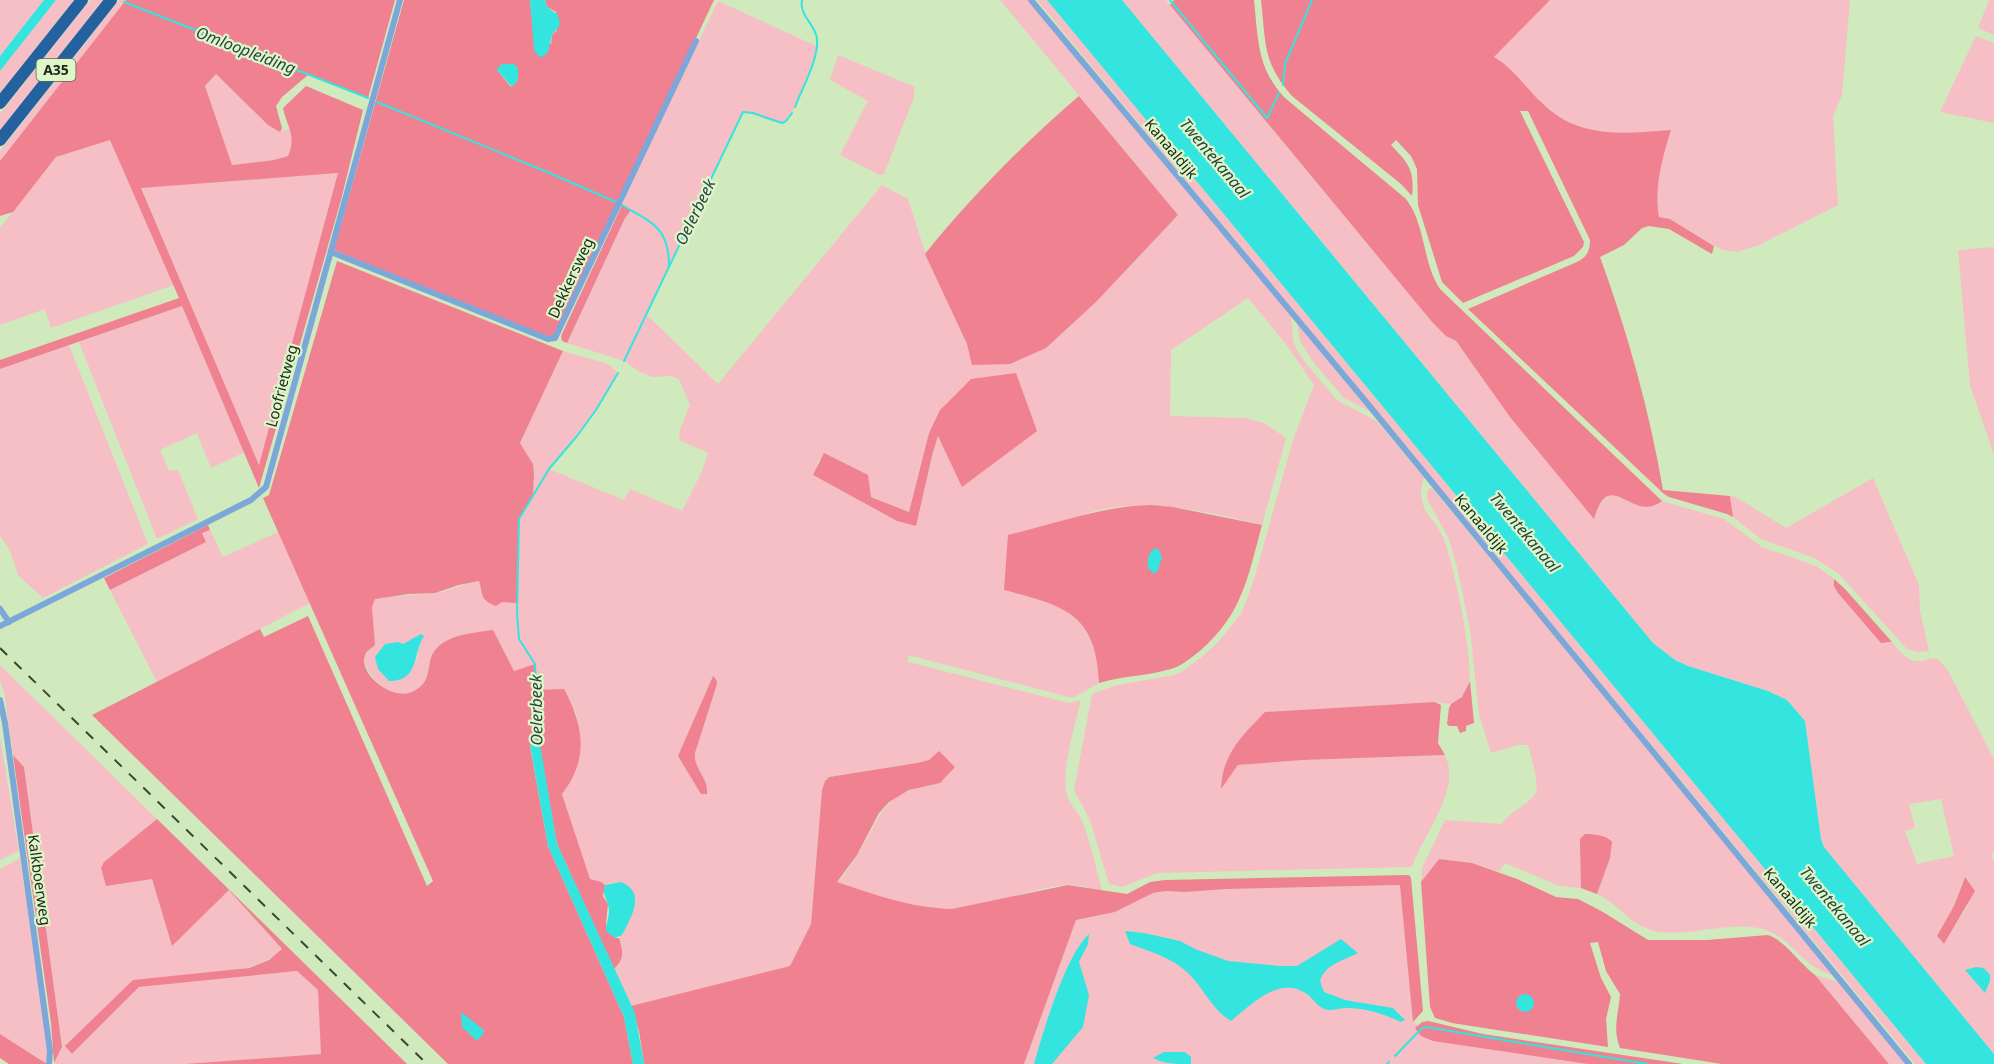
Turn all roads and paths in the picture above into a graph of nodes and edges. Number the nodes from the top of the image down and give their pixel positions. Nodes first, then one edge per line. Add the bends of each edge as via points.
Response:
1 (82, 0) edge
2 (111, 0) edge
3 (400, 0) edge
4 (1032, 0) edge
5 (696, 41) dead end
6 (0, 103) edge
7 (0, 140) edge
8 (331, 252) junction
9 (0, 609) edge
10 (9, 622) junction
11 (0, 626) edge
12 (0, 700) edge
13 (49, 1064) edge
14 (1910, 1064) edge

1 - 6 highway, A35
2 - 7 highway, A35
3 - 8 street, Loofrietweg
4 - 14 street, Kanaaldijk
5 - 8 street, Dekkersweg via 559,332 552,339
8 - 10 street, Loofrietweg via 269,482 263,491
9 - 10 street
10 - 11 street, Loofrietweg
12 - 13 street, Kalkboerweg

